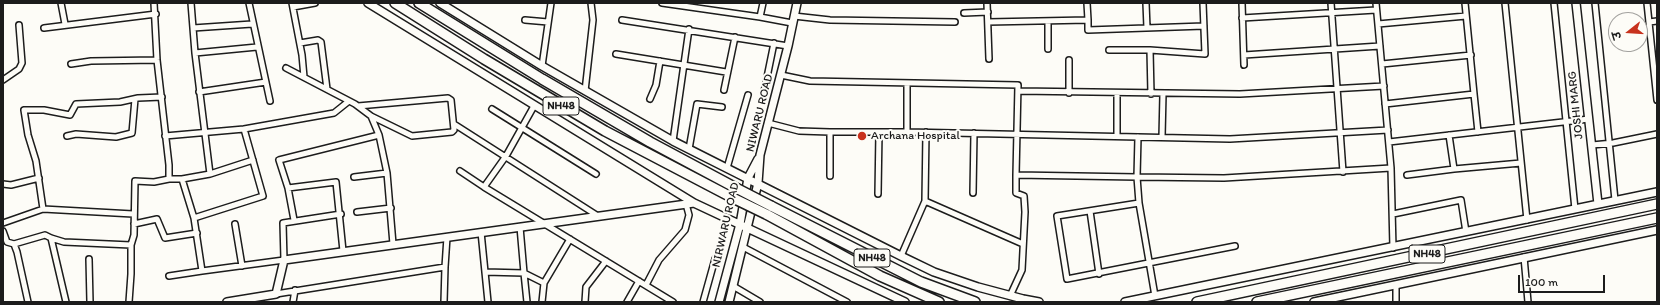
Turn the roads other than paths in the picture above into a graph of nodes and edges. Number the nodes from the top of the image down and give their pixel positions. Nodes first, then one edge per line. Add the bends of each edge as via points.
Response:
1 (61, 3) edge
2 (154, 3) edge
3 (191, 3) edge
4 (249, 3) edge
5 (315, 3) edge
6 (368, 3) edge
7 (395, 3) edge
8 (418, 3) edge
9 (440, 3) edge
10 (551, 3) edge
11 (592, 3) edge
12 (662, 3) edge
13 (666, 3) edge
14 (763, 3) edge
15 (797, 3) edge
16 (987, 3) edge
17 (1087, 3) edge
18 (1146, 3) edge
19 (1203, 3) edge
20 (1242, 3) edge
21 (1332, 3) edge
22 (1376, 3) edge
23 (1465, 3) edge
24 (1504, 3) edge
25 (1554, 3) edge
26 (1576, 3) edge
27 (1595, 3) edge
28 (1647, 3) edge
29 (293, 5) edge
30 (1376, 10) junction
31 (988, 12) junction
32 (964, 13) dead end
33 (156, 14) junction
34 (1332, 14) junction
35 (1466, 16) junction
36 (760, 17) junction
37 (1242, 18) junction
38 (793, 19) junction
39 (525, 20) dead end
40 (622, 20) dead end
41 (1088, 20) junction
42 (1048, 21) junction
43 (1657, 21) edge
44 (548, 22) junction
45 (955, 22) dead end
46 (988, 22) junction
47 (1649, 22) junction
48 (65, 24) junction
49 (252, 24) junction
50 (1378, 24) junction
51 (18, 25) dead end
52 (1204, 26) junction
53 (44, 28) dead end
54 (193, 28) junction
55 (1147, 28) junction
56 (689, 29) junction
57 (735, 37) junction
58 (300, 43) junction
59 (774, 44) junction
60 (788, 46) junction
61 (1380, 46) junction
62 (258, 47) junction
63 (1048, 49) dead end
64 (1109, 50) dead end
65 (1150, 50) junction
66 (1335, 50) junction
67 (195, 53) junction
68 (616, 54) dead end
69 (1244, 55) junction
70 (1471, 55) junction
71 (989, 59) dead end
72 (157, 60) junction
73 (1069, 60) dead end
74 (660, 61) junction
75 (71, 64) dead end
76 (683, 64) junction
77 (1382, 64) junction
78 (1244, 65) dead end
79 (542, 66) junction
80 (286, 68) dead end
81 (726, 72) junction
82 (781, 75) junction
83 (304, 77) junction
84 (3, 80) edge
85 (266, 82) junction
86 (906, 83) junction
87 (1384, 86) junction
88 (327, 89) junction
89 (724, 90) dead end
90 (1337, 90) junction
91 (585, 91) junction
92 (1018, 91) junction
93 (199, 92) junction
94 (764, 92) dead end
95 (1069, 93) junction
96 (1117, 93) junction
97 (1151, 94) junction
98 (1163, 94) junction
99 (1474, 94) junction
100 (748, 95) dead end
101 (162, 96) junction
102 (135, 99) junction
103 (650, 99) dead end
104 (270, 100) dead end
105 (1657, 100) edge
106 (349, 101) junction
107 (1386, 104) junction
108 (358, 106) junction
109 (534, 106) junction
110 (722, 108) dead end
111 (492, 109) dead end
112 (371, 116) junction
113 (1589, 120) junction
114 (1566, 122) junction
115 (768, 123) junction
116 (454, 124) junction
117 (1517, 128) junction
118 (244, 129) junction
119 (522, 129) junction
120 (1388, 130) junction
121 (830, 132) junction
122 (879, 132) junction
123 (906, 132) junction
124 (926, 132) junction
125 (1340, 132) junction
126 (1478, 132) junction
127 (205, 133) junction
128 (974, 133) junction
129 (1016, 134) junction
130 (1657, 134) edge
131 (379, 135) junction
132 (67, 136) dead end
133 (165, 136) junction
134 (1117, 136) junction
135 (1449, 136) junction
136 (1138, 137) junction
137 (1162, 137) junction
138 (673, 141) junction
139 (1389, 142) junction
140 (1610, 144) junction
141 (1592, 145) junction
142 (689, 149) junction
143 (760, 155) junction
144 (505, 158) junction
145 (253, 160) junction
146 (1521, 163) junction
147 (727, 168) junction
148 (1392, 168) junction
149 (1454, 169) junction
150 (460, 171) dead end
151 (1343, 172) junction
152 (387, 173) junction
153 (210, 174) junction
154 (596, 174) dead end
155 (1016, 175) junction
156 (1407, 175) dead end
157 (830, 176) dead end
158 (354, 177) dead end
159 (1137, 177) junction
160 (39, 178) junction
161 (748, 178) junction
162 (169, 179) junction
163 (182, 179) junction
164 (758, 183) junction
165 (3, 184) edge
166 (484, 187) junction
167 (288, 188) junction
168 (1657, 192) edge
169 (972, 193) dead end
170 (878, 194) dead end
171 (1614, 200) junction
172 (925, 201) junction
173 (694, 203) junction
174 (1139, 203) junction
175 (686, 204) junction
176 (1598, 204) junction
177 (1657, 204) edge
178 (391, 208) junction
179 (43, 209) junction
180 (1575, 209) junction
181 (1090, 211) junction
182 (357, 212) dead end
183 (133, 214) junction
184 (341, 214) junction
185 (1393, 214) junction
186 (598, 216) junction
187 (194, 218) junction
188 (1657, 218) edge
189 (294, 220) junction
190 (1526, 220) junction
191 (544, 223) junction
192 (3, 224) edge
193 (134, 224) junction
194 (234, 224) dead end
195 (740, 224) junction
196 (520, 226) junction
197 (747, 228) junction
198 (3, 230) edge
199 (1657, 230) edge
200 (481, 232) junction
201 (1466, 232) junction
202 (196, 233) junction
203 (447, 237) junction
204 (50, 238) junction
205 (570, 239) junction
206 (14, 244) junction
207 (393, 244) junction
208 (1023, 244) junction
209 (131, 245) junction
210 (1234, 246) dead end
211 (743, 247) junction
212 (1393, 248) junction
213 (344, 251) junction
214 (901, 256) junction
215 (1524, 257) junction
216 (89, 259) dead end
217 (715, 259) dead end
218 (284, 260) junction
219 (606, 261) junction
220 (1149, 263) junction
221 (242, 266) junction
222 (445, 267) junction
223 (202, 271) junction
224 (485, 272) junction
225 (524, 273) junction
226 (1099, 274) junction
227 (169, 276) dead end
228 (639, 281) junction
229 (544, 283) junction
230 (1396, 284) junction
231 (646, 285) junction
232 (733, 286) junction
233 (295, 290) junction
234 (276, 294) junction
235 (1010, 296) junction
236 (1155, 296) junction
237 (263, 299) edge
238 (28, 302) edge
239 (66, 302) edge
240 (90, 302) edge
241 (129, 302) edge
242 (227, 302) edge
243 (232, 302) edge
244 (293, 302) edge
245 (444, 302) edge
246 (488, 302) edge
247 (527, 302) edge
248 (542, 302) edge
249 (585, 302) edge
250 (627, 302) edge
251 (673, 302) edge
252 (704, 302) edge
253 (719, 302) edge
254 (729, 302) edge
255 (760, 302) edge
256 (846, 302) edge
257 (905, 302) edge
258 (938, 302) edge
259 (975, 302) edge
260 (1039, 302) edge
261 (1125, 302) edge
262 (1197, 302) edge
263 (1257, 302) edge
264 (1318, 302) edge
265 (1396, 302) edge
266 (1528, 302) edge

1 - 48 street
2 - 33 street
3 - 54 street
4 - 49 street
5 - 29 street
6 - 109 street
7 - 258 highway, NH48, bridge via 605,131 880,276
8 - 259 highway, NH48, bridge via 650,142 921,282
9 - 79 street
10 - 44 street
11 - 91 street
12 - 13 street
13 - 36 street
14 - 36 street
15 - 38 street, NIWARU ROAD
16 - 31 street
17 - 41 street
18 - 55 street
19 - 52 street
20 - 37 street
21 - 34 street
22 - 30 street
23 - 35 street
24 - 117 street
25 - 114 street
26 - 113 street, JOSHI MARG
27 - 140 street
28 - 47 street
29 - 58 street
30 - 34 street
30 - 50 street
31 - 32 street
31 - 46 street
33 - 48 street
33 - 72 street
34 - 37 street
34 - 66 street
35 - 50 street
35 - 70 street
36 - 38 street
37 - 69 street
38 - 45 street
38 - 60 street, NIWARU ROAD
39 - 44 street
40 - 56 street
41 - 42 street
41 - 55 street via 1088,30
42 - 46 street
42 - 63 street
43 - 47 street
44 - 79 street
46 - 71 street
47 - 105 street
48 - 53 street
49 - 54 street
49 - 62 street
50 - 61 street
51 - 84 street via 22,63 19,69
52 - 55 street
52 - 65 street via 1205,54
54 - 67 street
56 - 57 street
56 - 76 street
57 - 59 street
57 - 81 street
58 - 83 street
58 - 88 street via 318,40 320,42
59 - 60 street
59 - 94 street
60 - 82 street, NIWARU ROAD
61 - 66 street
61 - 77 street
62 - 67 street
62 - 85 street
64 - 65 street
65 - 97 street
66 - 69 street
66 - 90 street
67 - 93 street
68 - 74 street
69 - 78 street
70 - 77 street
70 - 99 street
72 - 75 street
72 - 101 street
73 - 95 street
74 - 76 street
74 - 103 street via 656,86
76 - 81 street
76 - 138 street
77 - 87 street
79 - 91 street
80 - 83 street
81 - 89 street
82 - 86 street via 810,81
82 - 115 street, NIWARU ROAD
83 - 88 street
85 - 93 street
85 - 104 street
86 - 92 street via 1018,85
86 - 123 street
87 - 90 street
87 - 107 street
88 - 106 street
90 - 98 street
90 - 125 street
91 - 138 street
92 - 95 street
92 - 129 street
93 - 127 street
95 - 96 street
96 - 97 street
96 - 134 street
97 - 98 street
98 - 137 street
99 - 107 street
99 - 126 street
100 - 147 street
101 - 102 street
101 - 133 street
102 - 132 street via 132,134 116,137 76,134
102 - 160 street via 76,104 70,114 24,110
106 - 108 street
106 - 118 street via 334,113
107 - 120 street
108 - 112 street
108 - 116 street via 448,98 451,100
109 - 119 street
109 - 173 street
110 - 142 street via 697,104
111 - 119 street
112 - 116 street via 412,136 452,132
112 - 131 street
113 - 114 street
113 - 141 street, JOSHI MARG
114 - 117 street
114 - 180 street
115 - 121 street via 799,131
115 - 143 street, NIWARU ROAD
116 - 144 street
117 - 126 street
117 - 146 street
118 - 127 street
118 - 145 street
119 - 144 street
119 - 154 street
120 - 125 street
120 - 139 street
121 - 122 street
121 - 157 street
122 - 123 street
122 - 170 street
123 - 124 street
124 - 128 street
124 - 172 street
125 - 137 street via 1230,139
125 - 151 street
126 - 135 street
127 - 133 street
127 - 153 street
128 - 129 street
128 - 169 street
129 - 134 street
129 - 155 street
130 - 140 street
131 - 152 street
131 - 167 street via 279,160
133 - 162 street
134 - 136 street
135 - 139 street
135 - 149 street
136 - 137 street
136 - 159 street
138 - 142 street
139 - 148 street
140 - 141 street
140 - 171 street
141 - 176 street, JOSHI MARG
142 - 147 street
143 - 161 street, NIRWARU ROAD
143 - 164 street, NIWARU ROAD
144 - 166 street
144 - 186 street
145 - 153 street
145 - 187 street via 262,197
146 - 149 street
146 - 190 street
147 - 161 street
148 - 151 street
148 - 185 street
149 - 156 street
150 - 166 street
151 - 159 street via 1224,178
152 - 158 street
152 - 178 street
153 - 163 street
155 - 159 street
155 - 208 street via 1016,193 1024,196
159 - 174 street
160 - 165 street
160 - 179 street
161 - 164 street
161 - 195 street, NIRWARU ROAD
162 - 163 street
162 - 183 street via 135,182
163 - 187 street
164 - 197 street, NIWARU ROAD
164 - 214 street
166 - 191 street
167 - 184 street via 336,182
167 - 189 street
168 - 171 street
171 - 176 street
172 - 208 street
172 - 214 street
173 - 175 street
173 - 195 street
174 - 181 street
174 - 220 street
175 - 186 street
175 - 231 street via 689,216 685,230 659,260
176 - 180 street
177 - 262 highway, NH48
178 - 182 street
178 - 207 street
179 - 183 street
179 - 192 street
180 - 190 street
181 - 226 street
181 - 226 street via 1057,216 1067,279
183 - 193 street
184 - 189 street
184 - 213 street
185 - 201 street via 1461,200
185 - 212 street
186 - 191 street
187 - 202 street
188 - 263 highway, NH48
189 - 218 street via 282,224
190 - 201 street
191 - 196 street
191 - 205 street
193 - 202 street via 157,219 165,238
193 - 209 street
194 - 221 street
195 - 197 street
195 - 253 street, NIRWARU ROAD
196 - 200 street
196 - 225 street
197 - 211 street, NIRWARU ROAD
197 - 257 street
198 - 206 street via 8,242
199 - 215 street
200 - 203 street
200 - 224 street
201 - 212 street
202 - 223 street
203 - 207 street
203 - 222 street
204 - 206 street via 45,234
204 - 209 street via 72,242
204 - 239 street
205 - 219 street
205 - 229 street
206 - 238 street via 22,266
207 - 213 street
208 - 235 street via 1022,270
209 - 241 street
210 - 220 street
211 - 232 street, NIRWARU ROAD
211 - 256 street
212 - 236 street
213 - 218 street
214 - 235 street via 934,272
215 - 230 street
215 - 266 street
216 - 240 street
217 - 252 street
218 - 221 street
218 - 234 street
219 - 228 street
219 - 249 street via 586,287
220 - 226 street
220 - 236 street
221 - 223 street
222 - 233 street
222 - 245 street
223 - 227 street
224 - 225 street
224 - 246 street
225 - 229 street
225 - 247 street
228 - 231 street
228 - 250 street
229 - 248 street
230 - 264 street
230 - 265 street
231 - 251 street
232 - 254 street, NIRWARU ROAD
232 - 255 street
233 - 234 street
233 - 244 street
234 - 237 street
235 - 260 street
236 - 261 street
237 - 243 street
242 - 243 street

